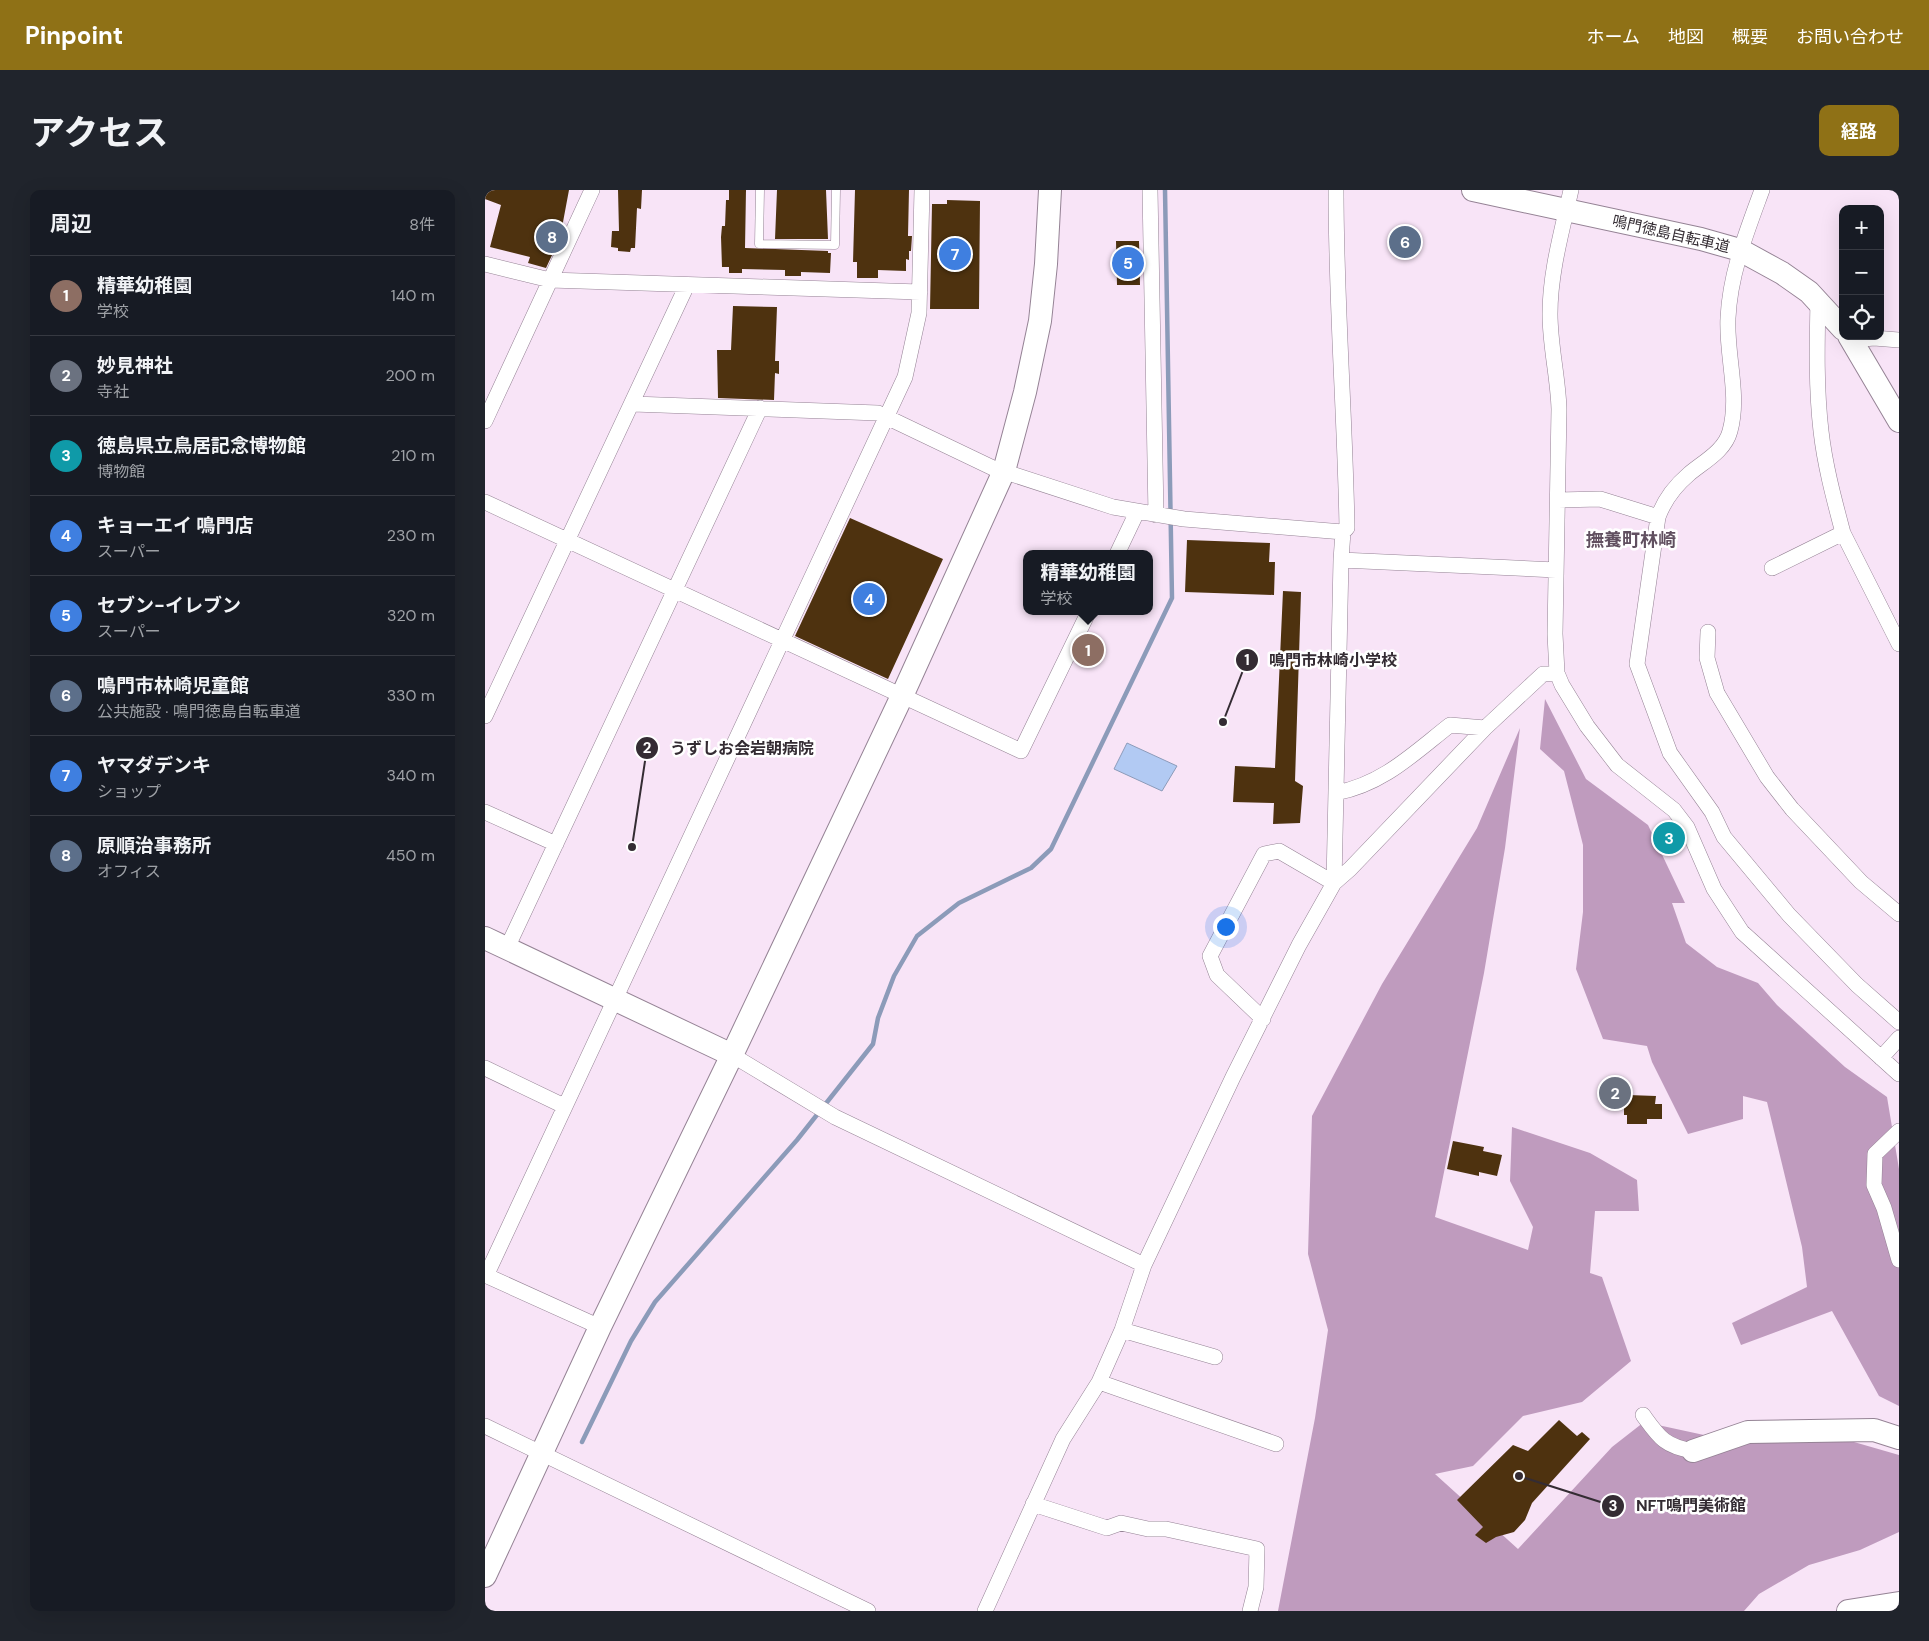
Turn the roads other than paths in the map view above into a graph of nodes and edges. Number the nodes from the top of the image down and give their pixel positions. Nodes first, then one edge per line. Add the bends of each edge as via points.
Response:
1 (592, 190) edge
2 (760, 190) edge
3 (835, 190) edge
4 (922, 190) edge
5 (1050, 190) edge
6 (1150, 190) edge
7 (1336, 190) edge
8 (1473, 190) edge
9 (1763, 190) edge
10 (1569, 200) edge
11 (1740, 250) junction
12 (485, 264) edge
13 (550, 280) junction
14 (687, 285) junction
15 (920, 292) junction
16 (1818, 301) junction
17 (1839, 325) edge
18 (1884, 339) edge
19 (1851, 340) edge
20 (1899, 340) edge
21 (633, 404) junction
22 (760, 408) junction
23 (886, 416) junction
24 (485, 421) edge
25 (1899, 421) edge
26 (1004, 471) junction
27 (1557, 500) junction
28 (485, 502) edge
29 (1137, 512) junction
30 (1159, 516) junction
31 (1658, 517) junction
32 (1343, 532) junction
33 (1843, 533) junction
34 (567, 541) junction
35 (1119, 550) edge
36 (1341, 560) junction
37 (1772, 568) dead end
38 (1556, 570) junction
39 (675, 591) junction
40 (1087, 615) edge
41 (1707, 632) dead end
42 (782, 642) junction
43 (1899, 644) edge
44 (1557, 673) junction
45 (901, 696) junction
46 (485, 716) edge
47 (1485, 728) junction
48 (1336, 793) junction
49 (485, 812) edge
50 (556, 844) junction
51 (1333, 883) junction
52 (1899, 914) edge
53 (485, 938) edge
54 (507, 948) junction
55 (613, 999) junction
56 (1263, 1019) junction
57 (1899, 1022) edge
58 (1899, 1038) edge
59 (732, 1055) junction
60 (1881, 1058) junction
61 (485, 1068) edge
62 (1899, 1074) edge
63 (564, 1106) junction
64 (1899, 1131) edge
65 (1899, 1260) edge
66 (1144, 1264) junction
67 (486, 1275) edge
68 (600, 1327) junction
69 (1122, 1330) junction
70 (1215, 1357) dead end
71 (1099, 1382) junction
72 (1643, 1415) dead end
73 (485, 1426) edge
74 (1899, 1438) edge
75 (1276, 1444) dead end
76 (1693, 1450) joint
77 (540, 1454) junction
78 (1033, 1504) junction
79 (485, 1576) edge
80 (1899, 1603) edge
81 (868, 1611) edge
82 (985, 1611) edge
83 (1250, 1611) edge
84 (1848, 1611) edge

1 - 13 street
2 - 3 lane via 759,244 835,245
4 - 15 street
5 - 26 street via 1040,320
6 - 30 street
7 - 32 street via 1337,303 1345,409 1347,528
8 - 10 street, 鳴門徳島自転車道
9 - 11 street
10 - 11 street, 鳴門徳島自転車道
10 - 27 street via 1553,273 1550,312 1551,347 1558,379
11 - 16 street, 鳴門徳島自転車道 via 1782,272
11 - 31 street via 1728,317 1733,415 1730,434 1716,453 1687,475 1663,504
12 - 13 street
13 - 14 street
13 - 24 street
14 - 15 street
14 - 21 street
15 - 23 street via 911,356 905,377
16 - 17 street, 鳴門徳島自転車道
16 - 33 street via 1821,431
18 - 20 street
19 - 25 street, 鳴門徳島自転車道
21 - 22 street
21 - 34 street
22 - 23 street
22 - 39 street
23 - 26 street
23 - 42 street
26 - 29 street
26 - 45 street
27 - 31 street via 1600,499
27 - 38 street
28 - 34 street
29 - 30 street
29 - 35 street
30 - 32 street
31 - 57 street via 1637,664 1670,753 1712,812 1724,837 1783,908 1857,985
32 - 36 street
33 - 37 street
33 - 43 street
34 - 39 street
34 - 46 street
36 - 38 street
36 - 48 street
38 - 44 street
39 - 42 street
39 - 50 street
40 - 45 street via 1021,752
41 - 52 street via 1707,658 1717,693 1767,777 1792,809 1861,882
42 - 45 street
42 - 55 street
44 - 47 street via 1543,674
44 - 60 street via 1587,726 1617,765 1675,810 1683,821 1714,889 1742,932
45 - 59 street
47 - 48 street via 1450,725 1379,780
47 - 51 street
48 - 51 street
49 - 50 street
50 - 54 street
51 - 56 street
51 - 56 street via 1279,851 1264,854 1210,956 1217,975
53 - 54 street
54 - 55 street
55 - 59 street
55 - 63 street
56 - 66 street
58 - 60 street
59 - 66 street via 835,1117
59 - 68 street
60 - 62 street
61 - 63 street
63 - 67 street
64 - 65 street via 1875,1154 1875,1186
66 - 69 street
67 - 68 street
68 - 77 street
69 - 70 street
69 - 71 street
71 - 75 street
71 - 78 street via 1063,1439
72 - 76 street via 1661,1440 1676,1448
73 - 77 street
74 - 76 street via 1873,1430 1748,1432
77 - 79 street
77 - 81 street
78 - 82 street
78 - 83 street via 1107,1528 1121,1523 1166,1529 1257,1549 1256,1587
80 - 84 street

